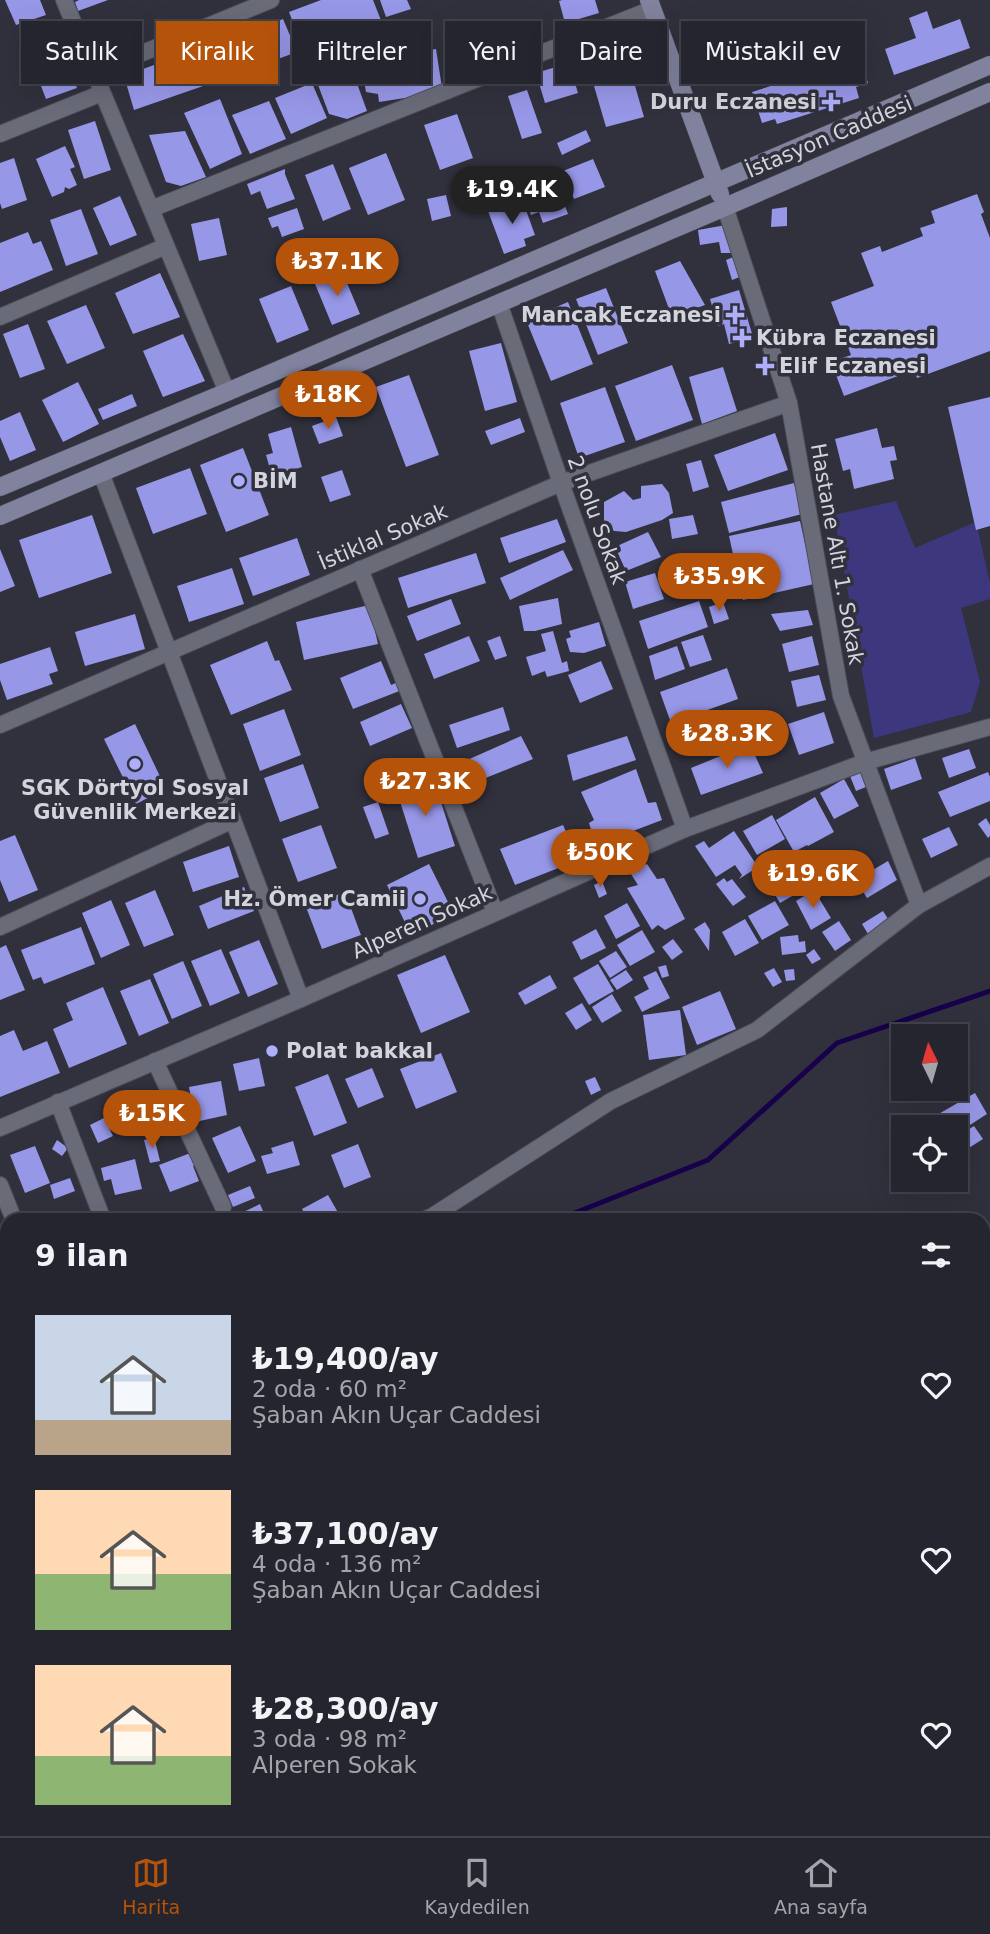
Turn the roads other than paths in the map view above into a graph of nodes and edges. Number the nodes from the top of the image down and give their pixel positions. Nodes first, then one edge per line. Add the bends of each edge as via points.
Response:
1 (64, 0) edge
2 (271, 0) edge
3 (650, 4) edge
4 (73, 21) edge
5 (142, 53) edge
6 (986, 66) edge
7 (98, 84) edge
8 (990, 90) edge
9 (102, 93) junction
10 (0, 134) edge
11 (716, 183) junction
12 (725, 207) junction
13 (150, 209) junction
14 (166, 246) junction
15 (499, 303) junction
16 (0, 317) edge
17 (227, 392) junction
18 (789, 403) junction
19 (101, 473) junction
20 (561, 483) junction
21 (0, 487) edge
22 (0, 516) edge
23 (360, 569) junction
24 (169, 652) junction
25 (0, 725) edge
26 (990, 727) edge
27 (865, 762) junction
28 (233, 820) junction
29 (685, 829) junction
30 (990, 866) edge
31 (919, 905) junction
32 (495, 912) junction
33 (0, 927) edge
34 (301, 999) junction
35 (155, 1061) junction
36 (58, 1102) junction
37 (0, 1128) edge
38 (0, 1185) edge
39 (223, 1208) dead end
40 (11, 1213) edge
41 (100, 1213) edge
42 (437, 1213) edge

1 - 4 street
2 - 5 street
3 - 11 main road
3 - 13 street
6 - 8 street
6 - 11 main road, İstasyon Caddesi
7 - 9 street
8 - 12 main road, İstasyon Caddesi
9 - 10 street
9 - 13 street
11 - 12 main road
11 - 17 main road, İstasyon Caddesi
12 - 15 main road, İstasyon Caddesi
12 - 18 street, Hastane Altı 1. Sokak
13 - 14 street
14 - 16 street
14 - 17 street
15 - 19 main road, İstasyon Caddesi
15 - 20 street, 2 nolu Sokak
17 - 21 main road, İstasyon Caddesi
18 - 20 street, İstiklal Sokak
18 - 27 street, Hastane Altı 1. Sokak via 841,696
19 - 22 main road, İstasyon Caddesi
19 - 24 street
20 - 23 street, İstiklal Sokak
20 - 29 street, 2 nolu Sokak
23 - 24 street, İstiklal Sokak
23 - 32 street
24 - 25 street, İstiklal Sokak
24 - 28 street
26 - 27 street, Alperen Sokak
27 - 29 street, Alperen Sokak
27 - 31 street, Hastane Altı 1. Sokak
28 - 33 street
28 - 34 street
29 - 32 street, Alperen Sokak
30 - 31 street
31 - 42 street via 757,1030 611,1101
32 - 34 street, Alperen Sokak
34 - 35 street, Alperen Sokak
35 - 36 street, Alperen Sokak
35 - 39 street
36 - 37 street, Alperen Sokak
36 - 41 street
38 - 40 street

